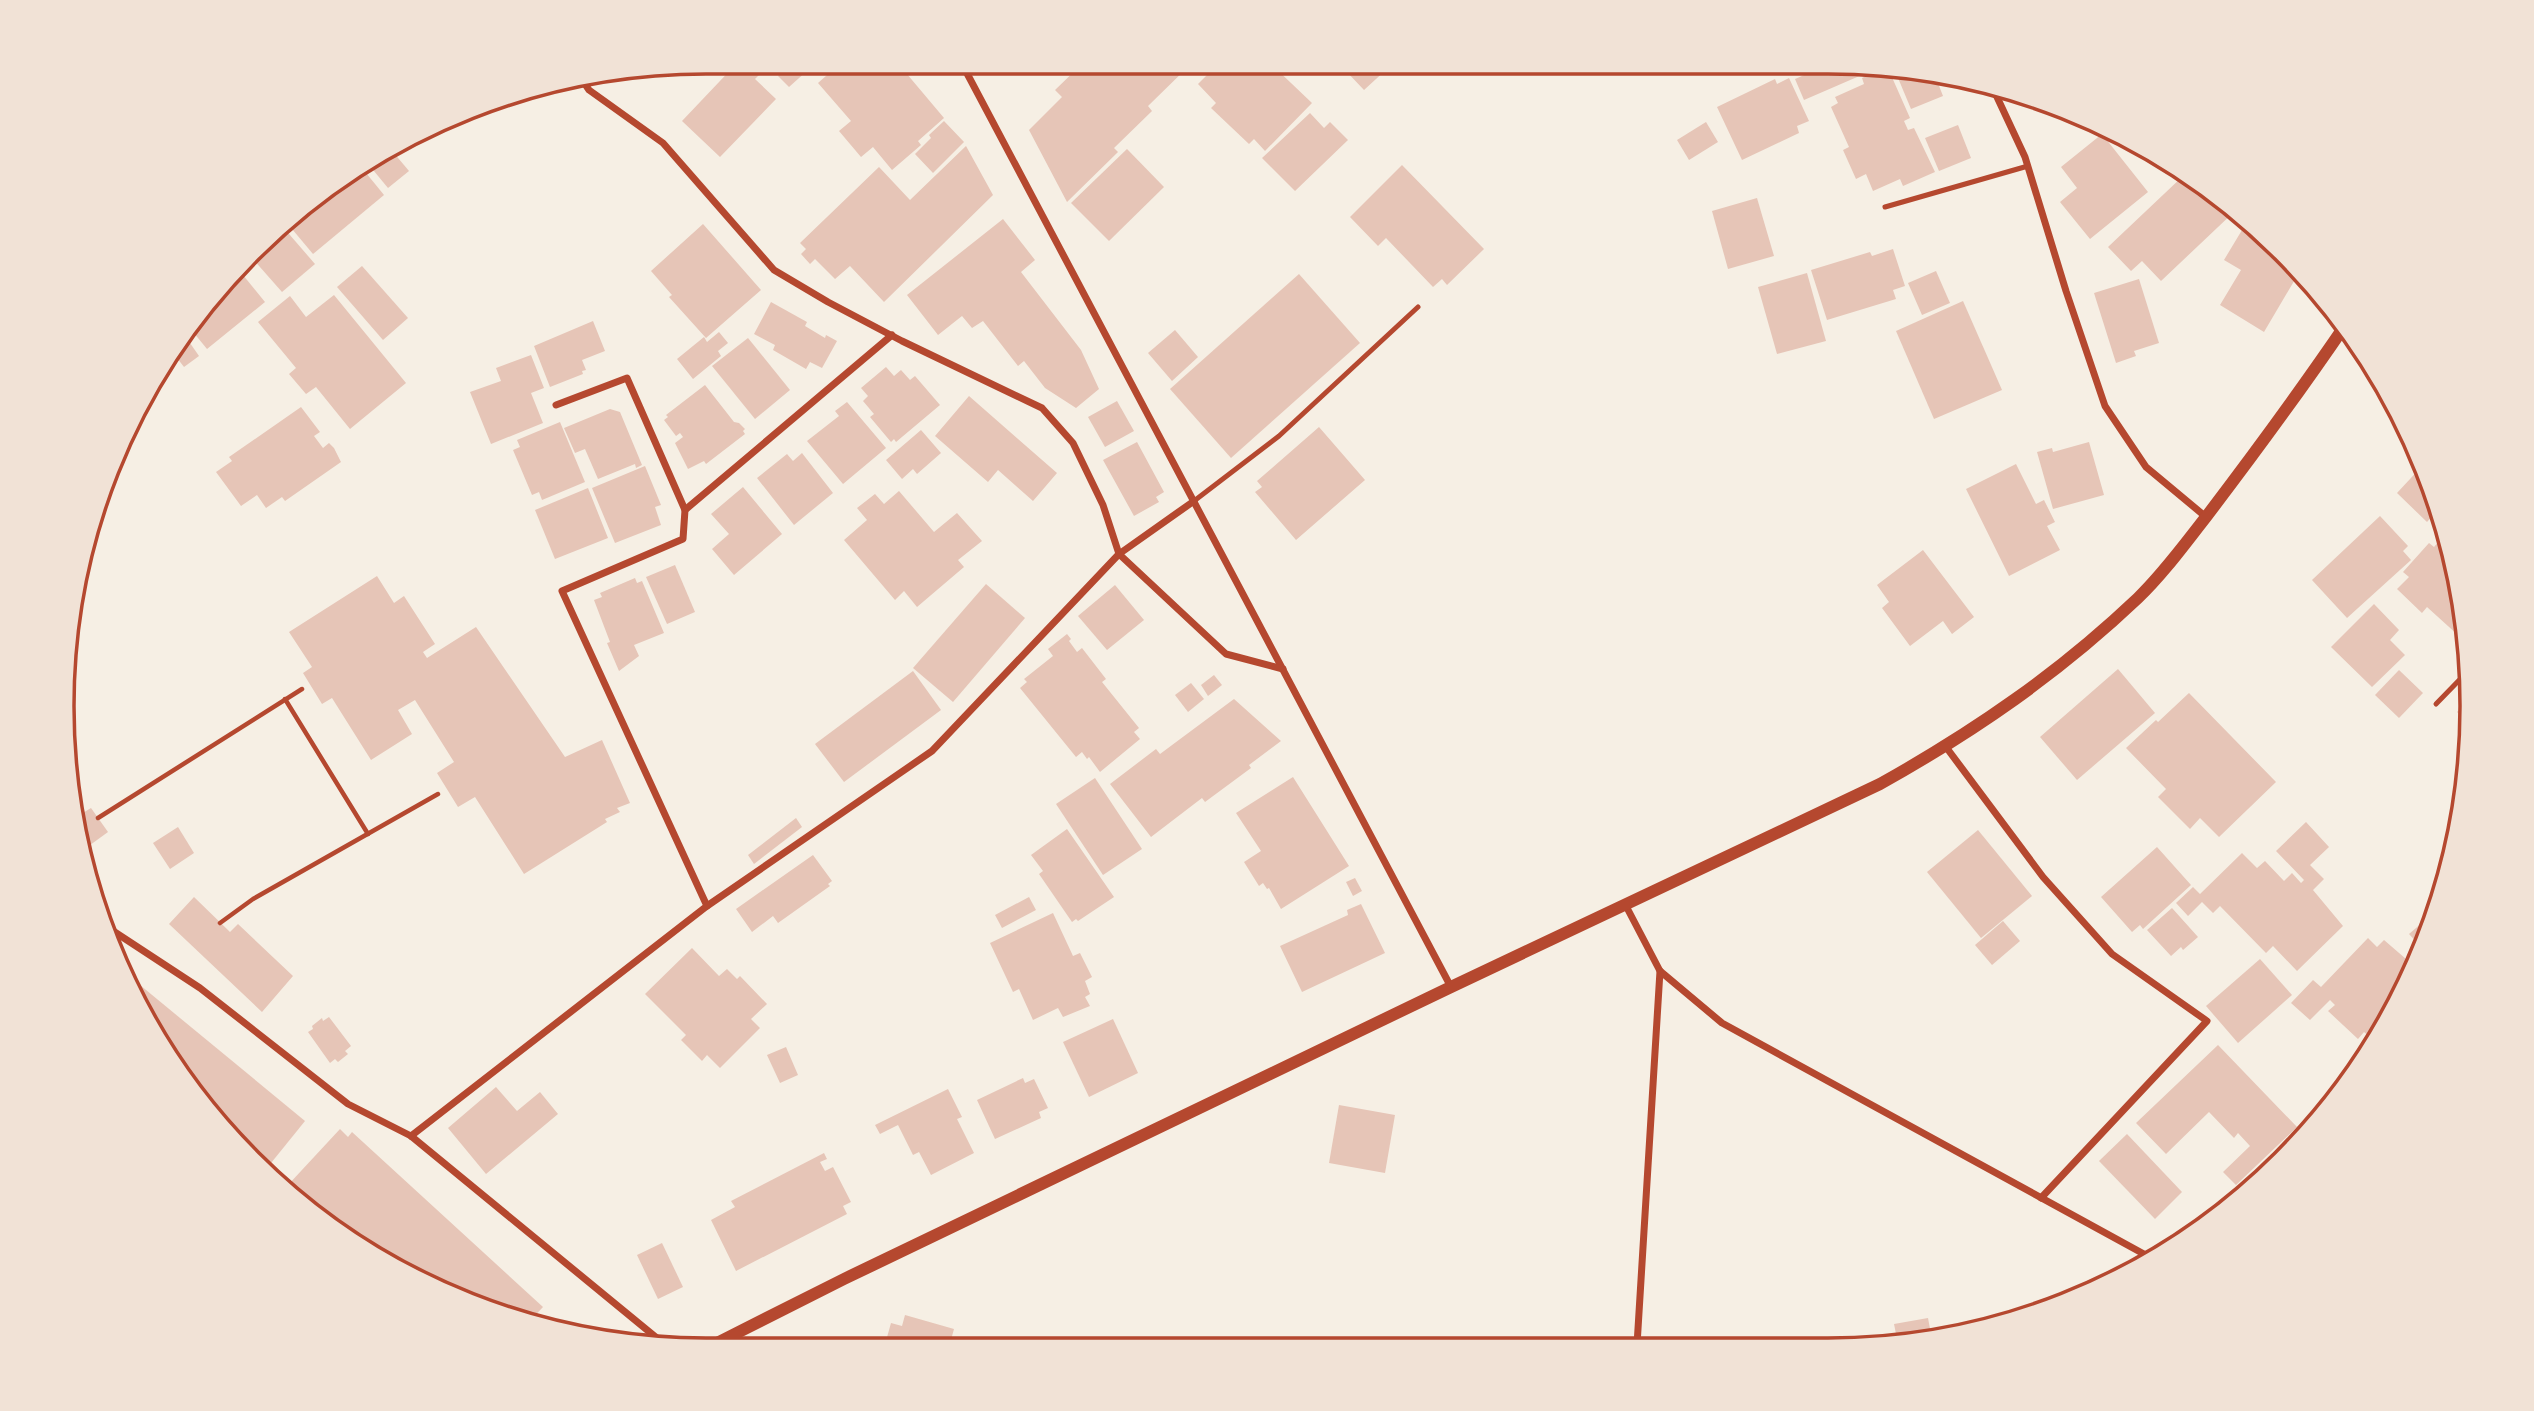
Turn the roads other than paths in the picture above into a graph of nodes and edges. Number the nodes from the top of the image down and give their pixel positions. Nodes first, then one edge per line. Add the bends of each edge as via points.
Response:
1 (967, 74) edge
2 (586, 85) edge
3 (1996, 96) edge
4 (2028, 166) junction
5 (1885, 207) dead end
6 (1418, 307) dead end
7 (2339, 334) edge
8 (892, 335) junction
9 (556, 405) dead end
10 (1194, 501) junction
11 (685, 510) junction
12 (2206, 517) junction
13 (1119, 554) junction
14 (1283, 669) junction
15 (2459, 680) edge
16 (2436, 704) dead end
17 (1946, 747) junction
18 (1625, 904) junction
19 (708, 906) junction
20 (117, 933) edge
21 (1661, 971) junction
22 (1451, 987) junction
23 (411, 1136) junction
24 (2041, 1198) junction
25 (2143, 1254) edge
26 (652, 1335) edge
27 (727, 1338) edge
28 (1637, 1338) edge

1 - 10 street
2 - 8 street via 663,143 774,270
3 - 4 street
4 - 5 lane
4 - 12 street via 2105,406 2146,467
6 - 10 lane via 1279,436
7 - 12 street
8 - 11 street
8 - 13 street via 1042,408 1073,443
9 - 11 street via 627,378
10 - 13 street
10 - 14 street
11 - 19 street via 682,539 562,591
12 - 17 street via 2120,614 2026,692
13 - 14 street via 1226,654
13 - 19 street via 932,751
14 - 22 street
15 - 16 lane
17 - 18 street via 1880,784
17 - 24 street via 2043,877 2112,954 2207,1021
18 - 21 street
18 - 22 street
19 - 23 street
20 - 23 street via 200,988 348,1104
21 - 24 street via 1722,1023
21 - 28 street
22 - 27 street
23 - 26 street
24 - 25 street

